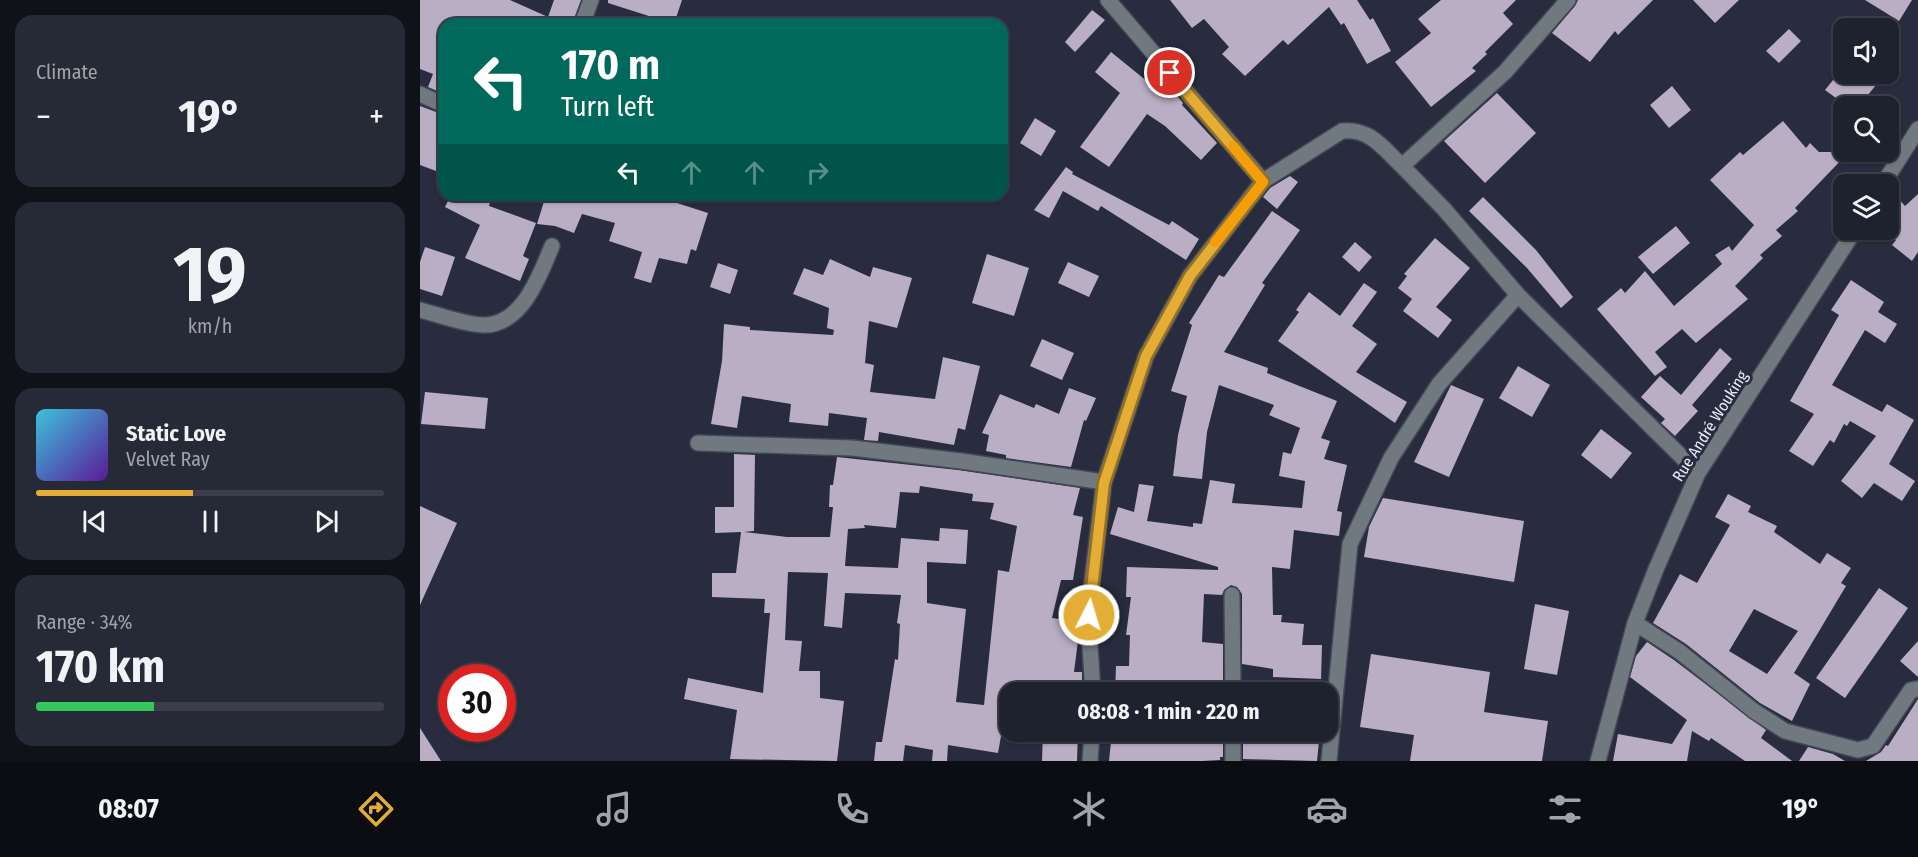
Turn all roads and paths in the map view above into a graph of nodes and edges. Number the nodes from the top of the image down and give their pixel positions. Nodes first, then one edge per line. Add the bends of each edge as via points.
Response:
1 (591, 0) edge
2 (1108, 0) edge
3 (1568, 0) edge
4 (584, 18) edge
5 (420, 94) edge
6 (438, 102) edge
7 (1918, 129) edge
8 (1402, 166) junction
9 (1889, 174) edge
10 (1263, 182) junction
11 (1849, 240) edge
12 (552, 246) dead end
13 (1518, 295) junction
14 (420, 310) edge
15 (698, 443) dead end
16 (1698, 473) junction
17 (1104, 483) junction
18 (1232, 594) dead end
19 (1635, 623) junction
20 (1092, 682) edge
21 (1233, 682) edge
22 (1918, 689) edge
23 (1091, 742) edge
24 (1233, 742) edge
25 (1090, 761) edge
26 (1233, 761) edge
27 (1329, 761) edge
28 (1598, 761) edge

1 - 4 street
2 - 10 street
3 - 8 street via 1505,72
5 - 6 street
7 - 9 street
8 - 10 street via 1370,136 1356,130 1342,131
8 - 13 street
10 - 17 street via 1190,276 1146,356
11 - 16 street, Rue André Wouking
12 - 14 street via 537,284 523,305 500,321 484,325
13 - 16 street
13 - 27 street via 1439,384 1391,458 1350,544
15 - 17 street via 852,448
16 - 19 street, Rue André Wouking
17 - 20 street via 1089,615
18 - 21 street
19 - 22 street via 1785,731 1848,748 1873,746 1911,690
19 - 28 street, Rue André Wouking
23 - 25 street
24 - 26 street

